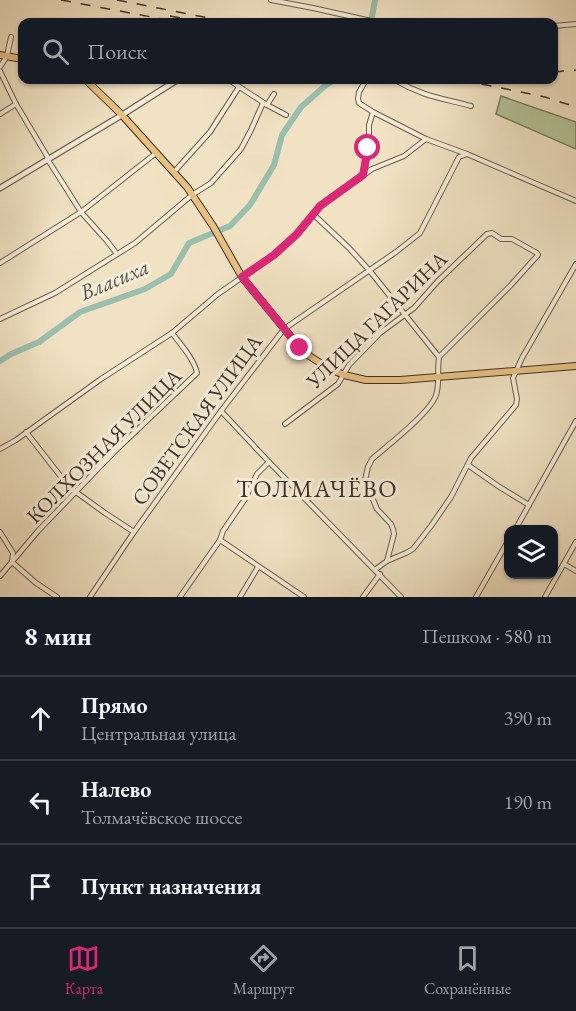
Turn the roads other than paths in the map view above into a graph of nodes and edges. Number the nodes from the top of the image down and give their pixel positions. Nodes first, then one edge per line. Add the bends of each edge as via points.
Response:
1 (271, 0) edge
2 (356, 18) edge
3 (576, 24) edge
4 (558, 26) edge
5 (11, 37) dead end
6 (3, 56) edge
7 (18, 58) edge
8 (0, 69) edge
9 (90, 84) edge
10 (171, 84) edge
11 (235, 84) edge
12 (364, 84) edge
13 (403, 84) edge
14 (239, 87) junction
15 (274, 94) dead end
16 (16, 104) junction
17 (265, 104) junction
18 (471, 106) dead end
19 (373, 112) junction
20 (0, 114) edge
21 (286, 115) dead end
22 (122, 116) junction
23 (426, 139) junction
24 (156, 153) junction
25 (467, 154) junction
26 (48, 160) junction
27 (174, 172) junction
28 (363, 175) junction
29 (0, 188) edge
30 (192, 195) junction
31 (576, 201) edge
32 (81, 212) junction
33 (313, 213) junction
34 (117, 254) junction
35 (0, 263) edge
36 (576, 264) edge
37 (369, 270) junction
38 (242, 277) junction
39 (405, 315) junction
40 (0, 319) edge
41 (284, 329) junction
42 (172, 333) junction
43 (439, 357) junction
44 (576, 366) edge
45 (516, 371) junction
46 (344, 375) junction
47 (438, 377) junction
48 (221, 411) junction
49 (576, 421) edge
50 (285, 424) dead end
51 (26, 432) junction
52 (0, 449) edge
53 (269, 462) junction
54 (468, 465) junction
55 (76, 493) junction
56 (529, 505) junction
57 (518, 525) edge
58 (0, 532) edge
59 (134, 532) junction
60 (220, 540) junction
61 (576, 542) edge
62 (504, 548) edge
63 (387, 561) junction
64 (12, 562) junction
65 (564, 564) junction
66 (258, 567) junction
67 (376, 569) junction
68 (576, 571) edge
69 (380, 574) junction
70 (0, 576) edge
71 (57, 597) edge
72 (90, 597) edge
73 (180, 597) edge
74 (240, 597) edge
75 (304, 597) edge
76 (363, 597) edge
77 (401, 597) edge
78 (476, 597) edge
79 (545, 597) edge

1 - 2 street
3 - 4 street
5 - 6 street
6 - 7 main road
6 - 8 street
8 - 16 street
9 - 22 main road
10 - 22 street
11 - 14 street
12 - 19 street via 359,103
13 - 18 street via 435,98
14 - 17 street
14 - 27 street via 210,132
15 - 17 street
16 - 20 street
16 - 26 street
17 - 21 street
17 - 30 street via 241,149 211,183
19 - 23 street
19 - 28 street
22 - 24 main road
22 - 26 street
23 - 25 street
23 - 28 street via 404,156
24 - 27 main road
24 - 32 street
25 - 31 street
25 - 37 street, СОВЕТСКАЯ УЛИЦА via 459,158 420,233
26 - 29 street
26 - 32 street
27 - 30 main road
28 - 33 street
30 - 34 street
30 - 38 main road
32 - 34 street
32 - 35 street
33 - 37 street
33 - 38 street via 274,255
34 - 40 street via 55,293
36 - 45 street
37 - 39 street
37 - 41 street, СОВЕТСКАЯ УЛИЦА
38 - 41 main road
38 - 42 street
39 - 43 street
39 - 43 street, УЛИЦА ГАГАРИНА via 487,234 512,239 537,252 510,286
39 - 46 street, УЛИЦА ГАГАРИНА via 380,333
41 - 46 main road via 308,355
41 - 48 street, СОВЕТСКАЯ УЛИЦА
42 - 51 street
42 - 55 street, КОЛХОЗНАЯ УЛИЦА via 197,373
43 - 47 street
44 - 45 main road
45 - 47 main road
45 - 54 street via 516,405
46 - 47 main road via 366,380
46 - 50 street, УЛИЦА ГАГАРИНА via 322,398
47 - 63 street via 432,403 368,467 365,480 369,490 377,509 393,529
48 - 53 street
48 - 59 street, СОВЕТСКАЯ УЛИЦА
49 - 56 street
51 - 52 street
51 - 55 street
53 - 60 street via 257,474
53 - 67 street
54 - 56 street
54 - 63 street via 451,497 413,549
55 - 59 street
55 - 64 street, КОЛХОЗНАЯ УЛИЦА
56 - 57 street
58 - 64 street via 13,553
59 - 72 street, СОВЕТСКАЯ УЛИЦА
60 - 66 street
60 - 73 street
61 - 65 street
62 - 78 street
63 - 67 street
64 - 70 street, КОЛХОЗНАЯ УЛИЦА
64 - 71 street
65 - 68 street
65 - 79 street
66 - 74 street
66 - 75 street
67 - 69 street
69 - 76 street
69 - 77 street

